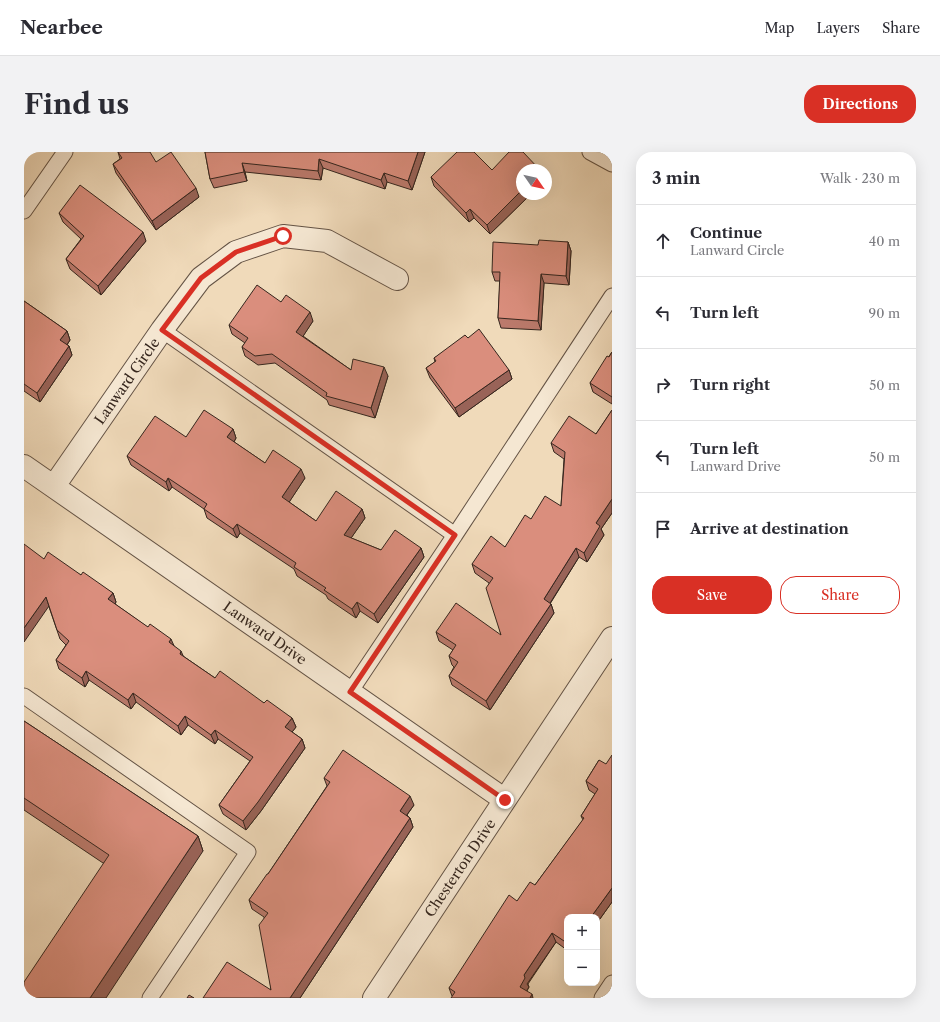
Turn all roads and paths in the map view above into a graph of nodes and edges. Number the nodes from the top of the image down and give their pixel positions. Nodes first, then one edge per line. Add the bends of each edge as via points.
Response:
1 (65, 152) edge
2 (590, 152) edge
3 (612, 164) edge
4 (24, 211) edge
5 (397, 279) dead end
6 (612, 296) edge
7 (162, 330) junction
8 (24, 466) edge
9 (54, 486) junction
10 (455, 535) junction
11 (612, 638) edge
12 (350, 692) junction
13 (24, 696) edge
14 (505, 800) junction
15 (612, 983) edge
16 (150, 998) edge
17 (374, 998) edge
18 (602, 998) edge

1 - 4 lane
2 - 3 lane
5 - 7 street, Lanward Circle via 327,241 283,236 236,252 201,278
6 - 10 lane
7 - 9 street, Lanward Circle
7 - 10 lane
8 - 9 street, Lanward Drive
9 - 12 street, Lanward Drive
10 - 12 lane
11 - 14 street, Chesterton Drive
12 - 14 street, Lanward Drive
13 - 16 lane via 248,852
14 - 17 street, Chesterton Drive
15 - 18 lane

